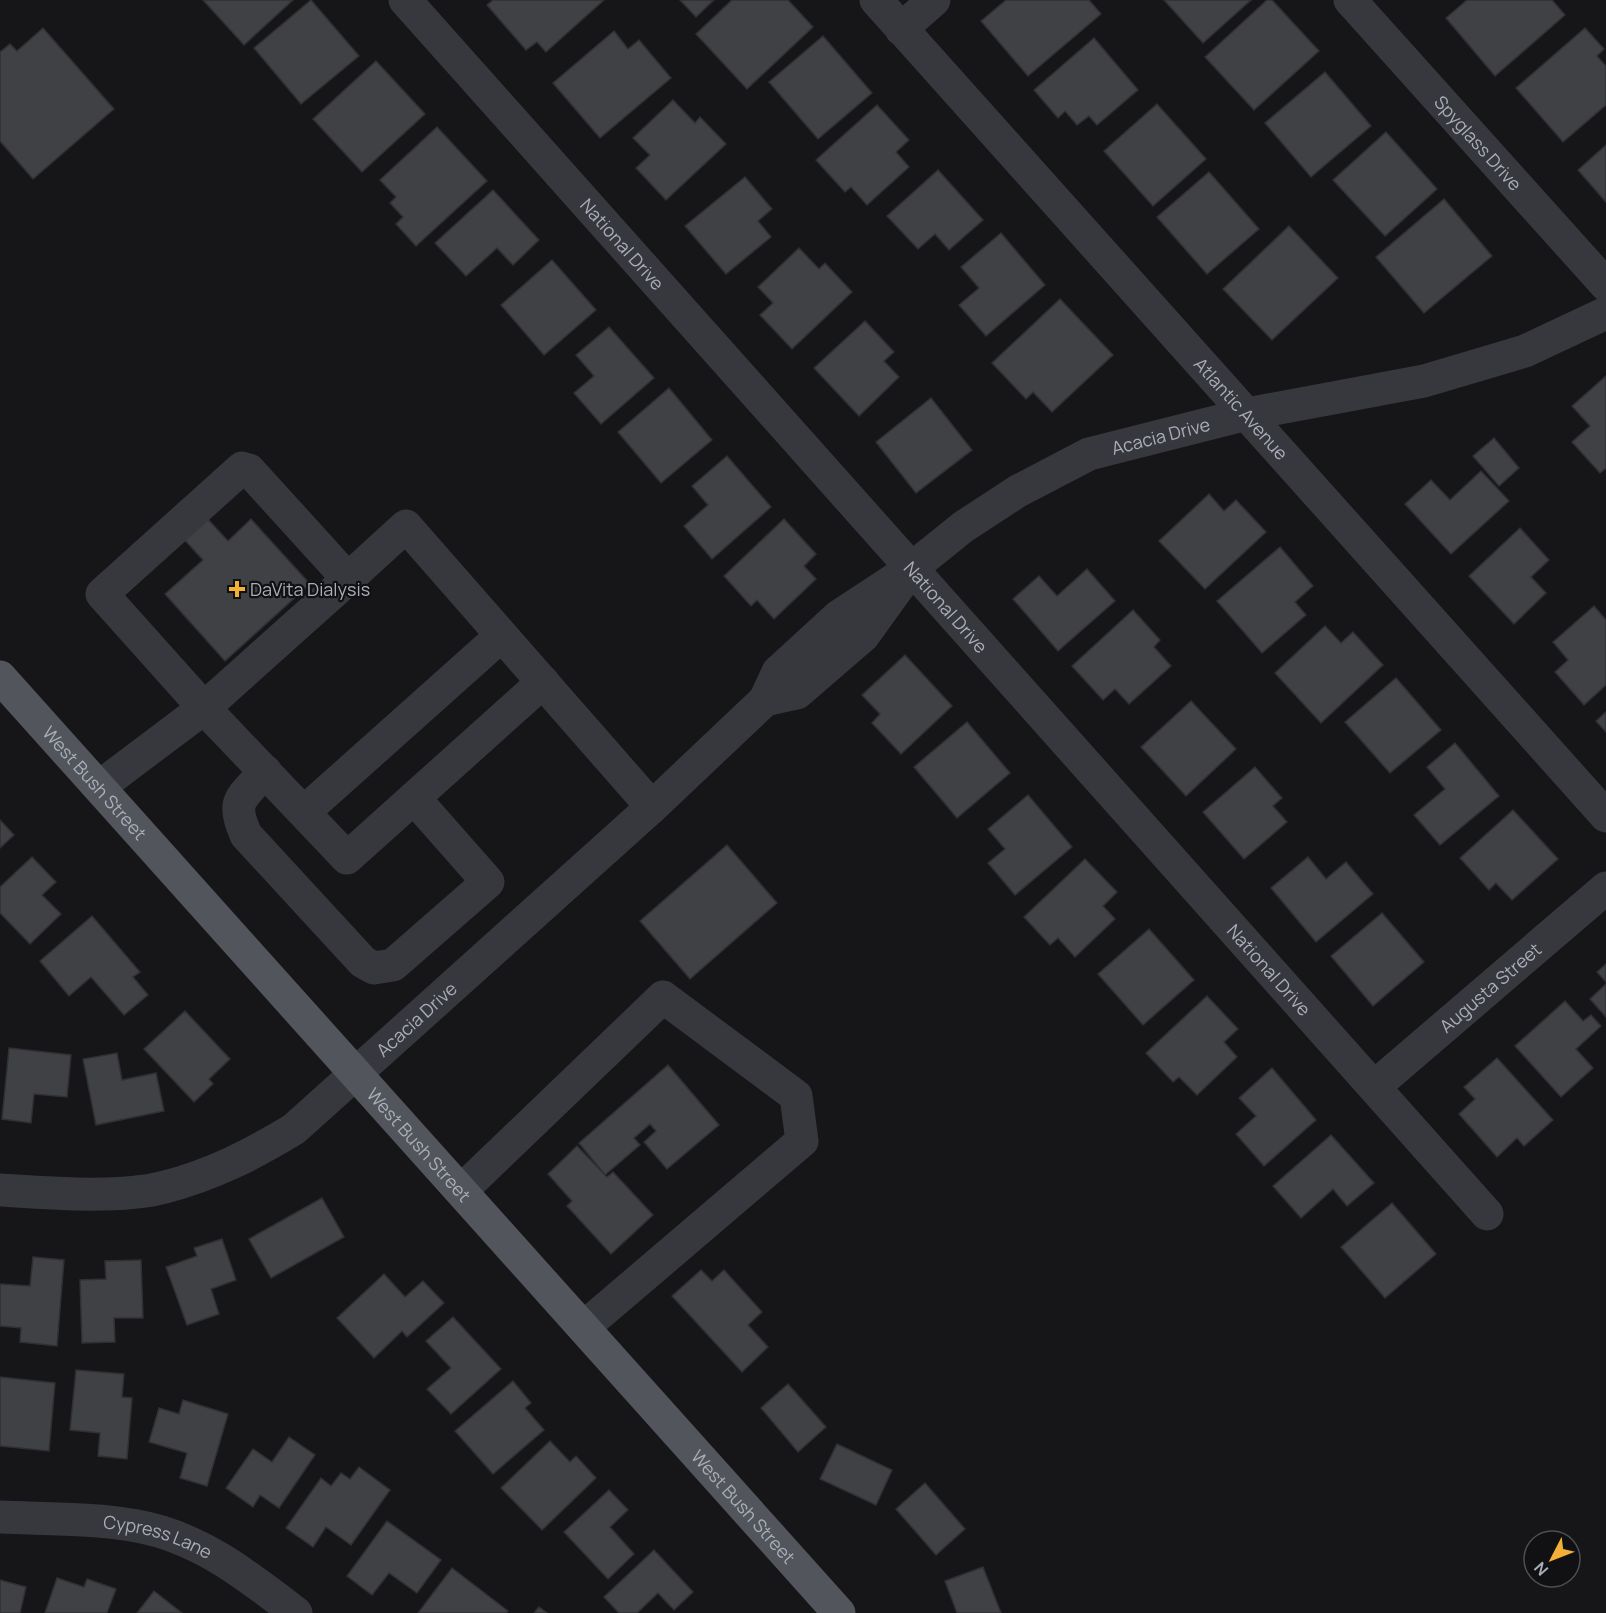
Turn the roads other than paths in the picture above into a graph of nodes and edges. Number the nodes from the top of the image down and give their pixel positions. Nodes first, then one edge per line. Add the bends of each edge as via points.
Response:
1 (405, 0) edge
2 (876, 0) edge
3 (934, 0) edge
4 (1350, 0) edge
5 (901, 29) junction
6 (1606, 285) edge
7 (1606, 314) edge
8 (1247, 414) junction
9 (912, 568) junction
10 (348, 579) junction
11 (501, 636) junction
12 (0, 677) edge
13 (543, 682) junction
14 (204, 708) junction
15 (265, 771) junction
16 (99, 787) junction
17 (414, 798) junction
18 (652, 807) junction
19 (304, 812) junction
20 (1606, 816) edge
21 (1606, 888) edge
22 (356, 1071) junction
23 (1374, 1087) junction
24 (0, 1190) edge
25 (462, 1190) junction
26 (1487, 1214) dead end
27 (584, 1327) junction
28 (0, 1517) edge
29 (296, 1613) edge
30 (838, 1613) edge

1 - 9 street, National Drive
2 - 5 street, Atlantic Avenue
3 - 5 street
4 - 6 street, Spyglass Drive
5 - 8 street, Atlantic Avenue
7 - 8 street, Acacia Drive via 1525,351 1424,381
8 - 9 street, Acacia Drive via 1089,454 1018,491 963,527
8 - 20 street, Atlantic Avenue
9 - 18 street, Acacia Drive via 830,624 778,672 765,700
9 - 23 street, National Drive
10 - 11 street via 406,526
10 - 14 street
10 - 14 street via 249,470 242,468 102,594
11 - 13 street
11 - 19 street
12 - 16 main road, West Bush Street
13 - 17 street
13 - 18 street
14 - 15 street
14 - 16 street
15 - 17 street via 240,801 236,814 246,835 363,962 374,968 393,965 488,882
15 - 19 street
16 - 22 main road, West Bush Street
17 - 19 street via 347,858
18 - 22 street, Acacia Drive
21 - 23 street, Augusta Street
22 - 24 street, Acacia Drive via 294,1129 226,1167 163,1188 108,1193
22 - 25 main road, West Bush Street
23 - 26 street, National Drive
25 - 27 main road, West Bush Street
25 - 27 street via 663,997 796,1096 802,1141
27 - 30 main road, West Bush Street
28 - 29 street, Cypress Lane via 136,1525 161,1531 199,1546 238,1569

